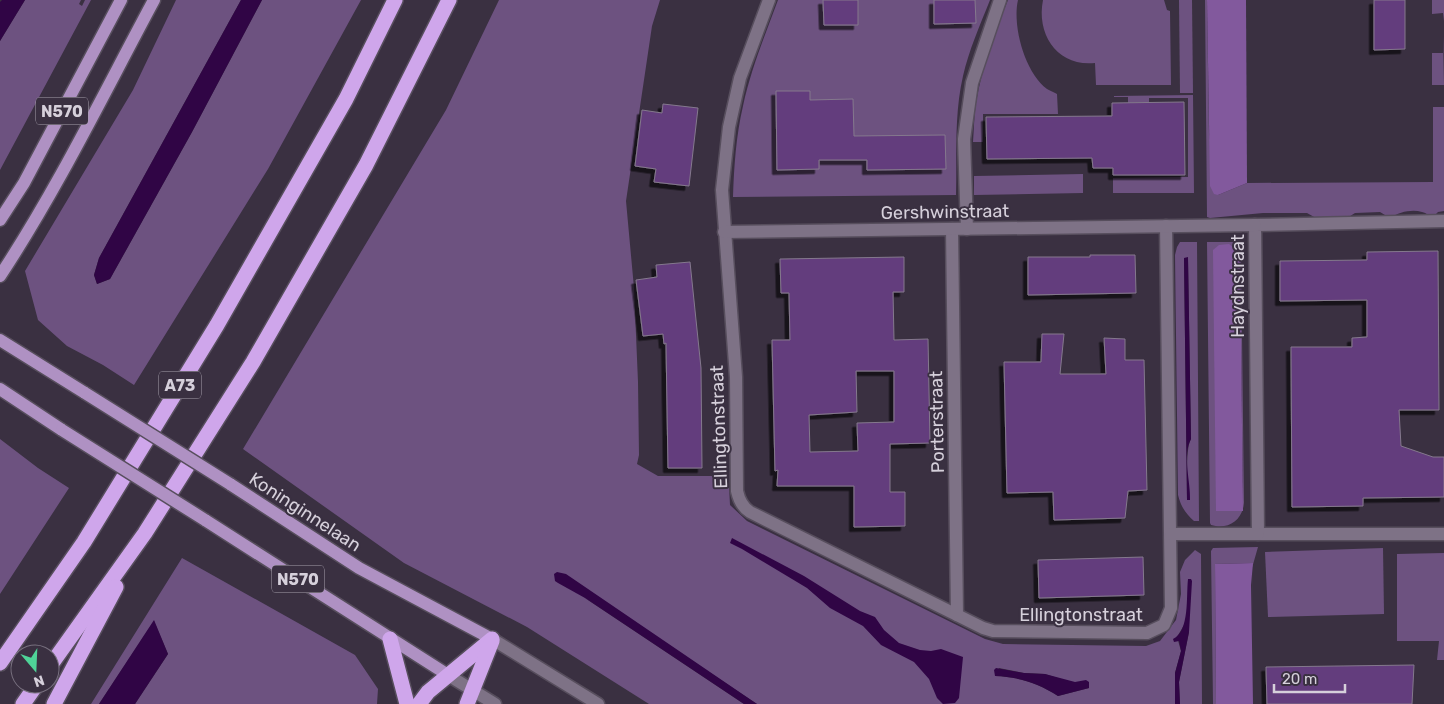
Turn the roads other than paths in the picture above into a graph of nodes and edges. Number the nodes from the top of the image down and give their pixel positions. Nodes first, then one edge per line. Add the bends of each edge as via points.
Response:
1 (121, 0) edge
2 (154, 0) edge
3 (394, 0) edge
4 (449, 0) edge
5 (769, 0) edge
6 (1000, 0) edge
7 (0, 220) edge
8 (1444, 220) edge
9 (1255, 225) junction
10 (1166, 226) junction
11 (952, 229) junction
12 (967, 229) junction
13 (724, 232) junction
14 (0, 276) edge
15 (0, 340) edge
16 (0, 389) edge
17 (145, 533) junction
18 (1172, 534) junction
19 (1258, 534) junction
20 (1444, 534) edge
21 (958, 615) junction
22 (390, 639) junction
23 (492, 639) junction
24 (60, 652) edge
25 (0, 663) edge
26 (448, 675) junction
27 (470, 697) edge
28 (54, 704) edge
29 (406, 704) edge
30 (419, 704) edge
31 (495, 704) edge
32 (598, 704) edge

1 - 7 main road, N570 via 24,183
2 - 14 main road, N570 via 77,148
3 - 25 highway, A73 via 346,99 217,325 84,542
4 - 17 highway, A73 via 362,174 253,362
5 - 13 street, Ellingtonstraat via 743,70 729,127 722,190
6 - 12 street via 970,92 964,140
8 - 9 street, Haydnstraat
9 - 10 street, Gershwinstraat
9 - 19 street, Haydnstraat
10 - 12 street, Gershwinstraat
10 - 18 street
11 - 12 street, Gershwinstraat
11 - 13 street, Gershwinstraat
11 - 21 street, Porterstraat
13 - 21 street, Ellingtonstraat via 736,377 737,491 741,503 750,512
15 - 23 main road, Koninginnelaan / N570, bridge via 359,568
16 - 22 main road, N570, bridge
17 - 24 highway, A73
17 - 28 highway, A73
18 - 19 street
18 - 21 street, Ellingtonstraat via 1172,608 1164,625 1147,633 1004,633 983,628
19 - 20 street
22 - 26 main road, N570
22 - 29 highway
23 - 26 highway
23 - 27 highway
23 - 32 street, Koninginnelaan / N570
26 - 27 street, N570
26 - 30 highway
27 - 31 street, N570

